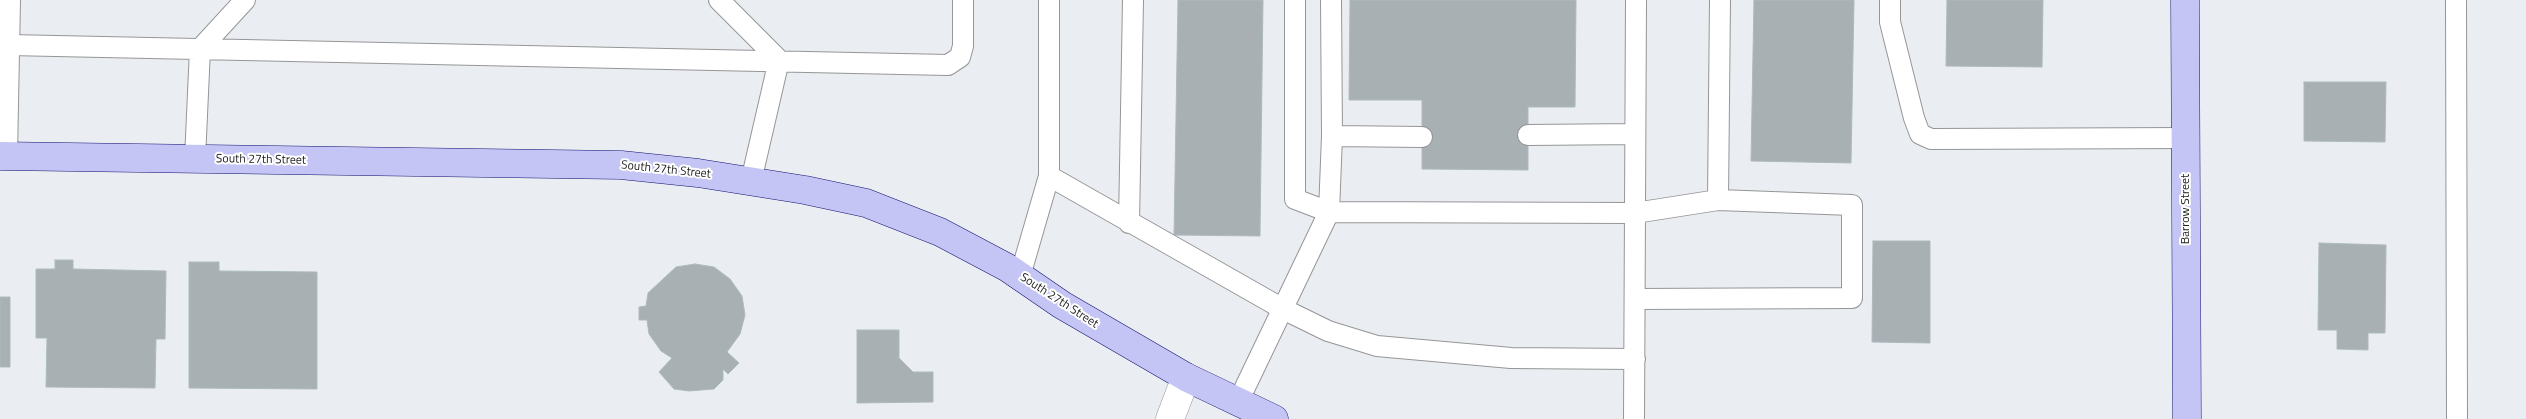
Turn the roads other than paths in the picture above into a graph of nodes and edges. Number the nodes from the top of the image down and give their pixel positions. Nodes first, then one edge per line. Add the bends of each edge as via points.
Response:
1 (10, 0) edge
2 (245, 0) edge
3 (718, 0) edge
4 (963, 0) edge
5 (1049, 0) edge
6 (1133, 0) edge
7 (1295, 0) edge
8 (1331, 0) edge
9 (1636, 0) edge
10 (1720, 0) edge
11 (1890, 0) edge
12 (2185, 0) edge
13 (2456, 0) edge
14 (9, 45) junction
15 (200, 49) junction
16 (778, 60) junction
17 (1635, 134) junction
18 (1528, 135) dead end
19 (1332, 136) junction
20 (1422, 137) dead end
21 (2186, 138) junction
22 (3, 156) edge
23 (195, 159) junction
24 (1049, 176) junction
25 (751, 181) junction
26 (1718, 200) junction
27 (1328, 212) junction
28 (1635, 213) junction
29 (1130, 222) junction
30 (1020, 276) junction
31 (1635, 299) junction
32 (1283, 310) junction
33 (1635, 359) junction
34 (1186, 377) junction
35 (1238, 402) junction
36 (1170, 419) edge
37 (1274, 419) edge
38 (1634, 419) edge
39 (2187, 419) edge
40 (2458, 419) edge

1 - 14 lane
2 - 15 lane
3 - 16 lane
4 - 16 lane via 963,46 960,57 948,65
5 - 24 lane
6 - 29 lane
7 - 27 lane via 1295,199
8 - 19 lane
9 - 17 lane
10 - 26 lane
11 - 21 lane via 1890,22 1920,134 1931,139
12 - 21 main road, Barrow Street
13 - 40 lane
14 - 15 lane
14 - 22 lane
15 - 16 lane
15 - 23 lane
16 - 25 lane
17 - 18 lane
17 - 28 lane
19 - 20 lane
19 - 27 lane
21 - 39 main road, Barrow Street
22 - 23 main road, South 27th Street
23 - 25 main road, South 27th Street via 621,165
24 - 29 lane
24 - 30 lane
25 - 30 main road, South 27th Street via 866,203 940,232
26 - 28 lane
26 - 31 lane via 1852,205 1852,298
27 - 28 lane
27 - 32 lane
28 - 31 lane
29 - 32 lane
30 - 34 main road, South 27th Street via 1062,305
31 - 33 lane
32 - 33 lane via 1328,332 1377,346 1511,358
32 - 35 lane
33 - 38 lane
34 - 35 main road, South 27th Street
34 - 36 street
35 - 37 main road, South 27th Street

